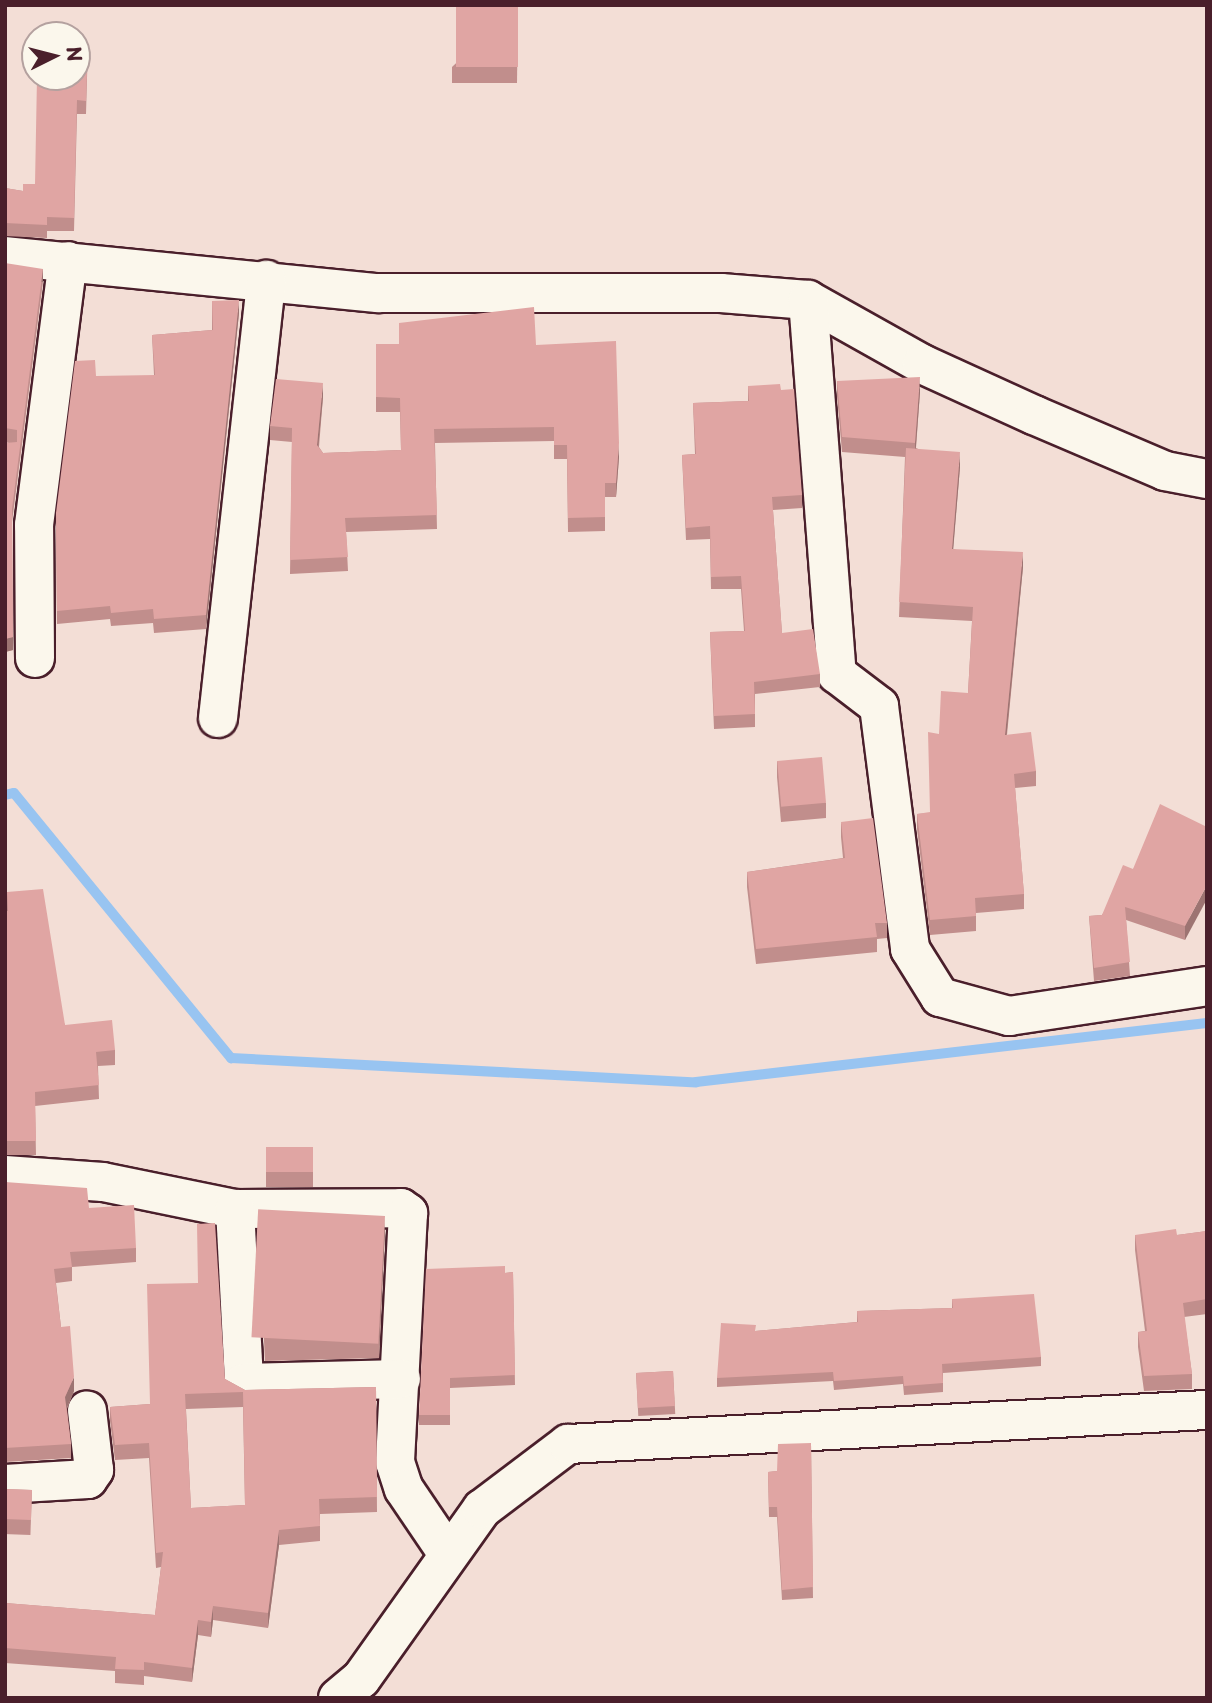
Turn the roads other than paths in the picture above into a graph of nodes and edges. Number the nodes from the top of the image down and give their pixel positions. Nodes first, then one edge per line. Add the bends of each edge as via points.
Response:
1 (5, 256) edge
2 (68, 261) junction
3 (266, 280) junction
4 (808, 300) junction
5 (1207, 479) edge
6 (35, 658) dead end
7 (218, 718) dead end
8 (1207, 986) edge
9 (5, 1175) edge
10 (235, 1209) junction
11 (401, 1379) junction
12 (88, 1410) dead end
13 (1207, 1410) edge
14 (5, 1485) edge
15 (434, 1536) junction
16 (338, 1698) edge

1 - 2 street
2 - 3 street
2 - 6 street via 34,525
3 - 4 street via 378,293 721,293
3 - 7 street
4 - 5 street via 922,364 1034,415 1166,471
4 - 8 street via 837,674 879,706 910,949 940,997 1009,1016
9 - 10 street via 103,1182
10 - 11 street via 244,1383
10 - 11 street via 401,1208 408,1213
11 - 15 street via 395,1462
12 - 14 street via 94,1470 88,1479
13 - 15 street via 583,1440 550,1453
15 - 16 street via 361,1679

